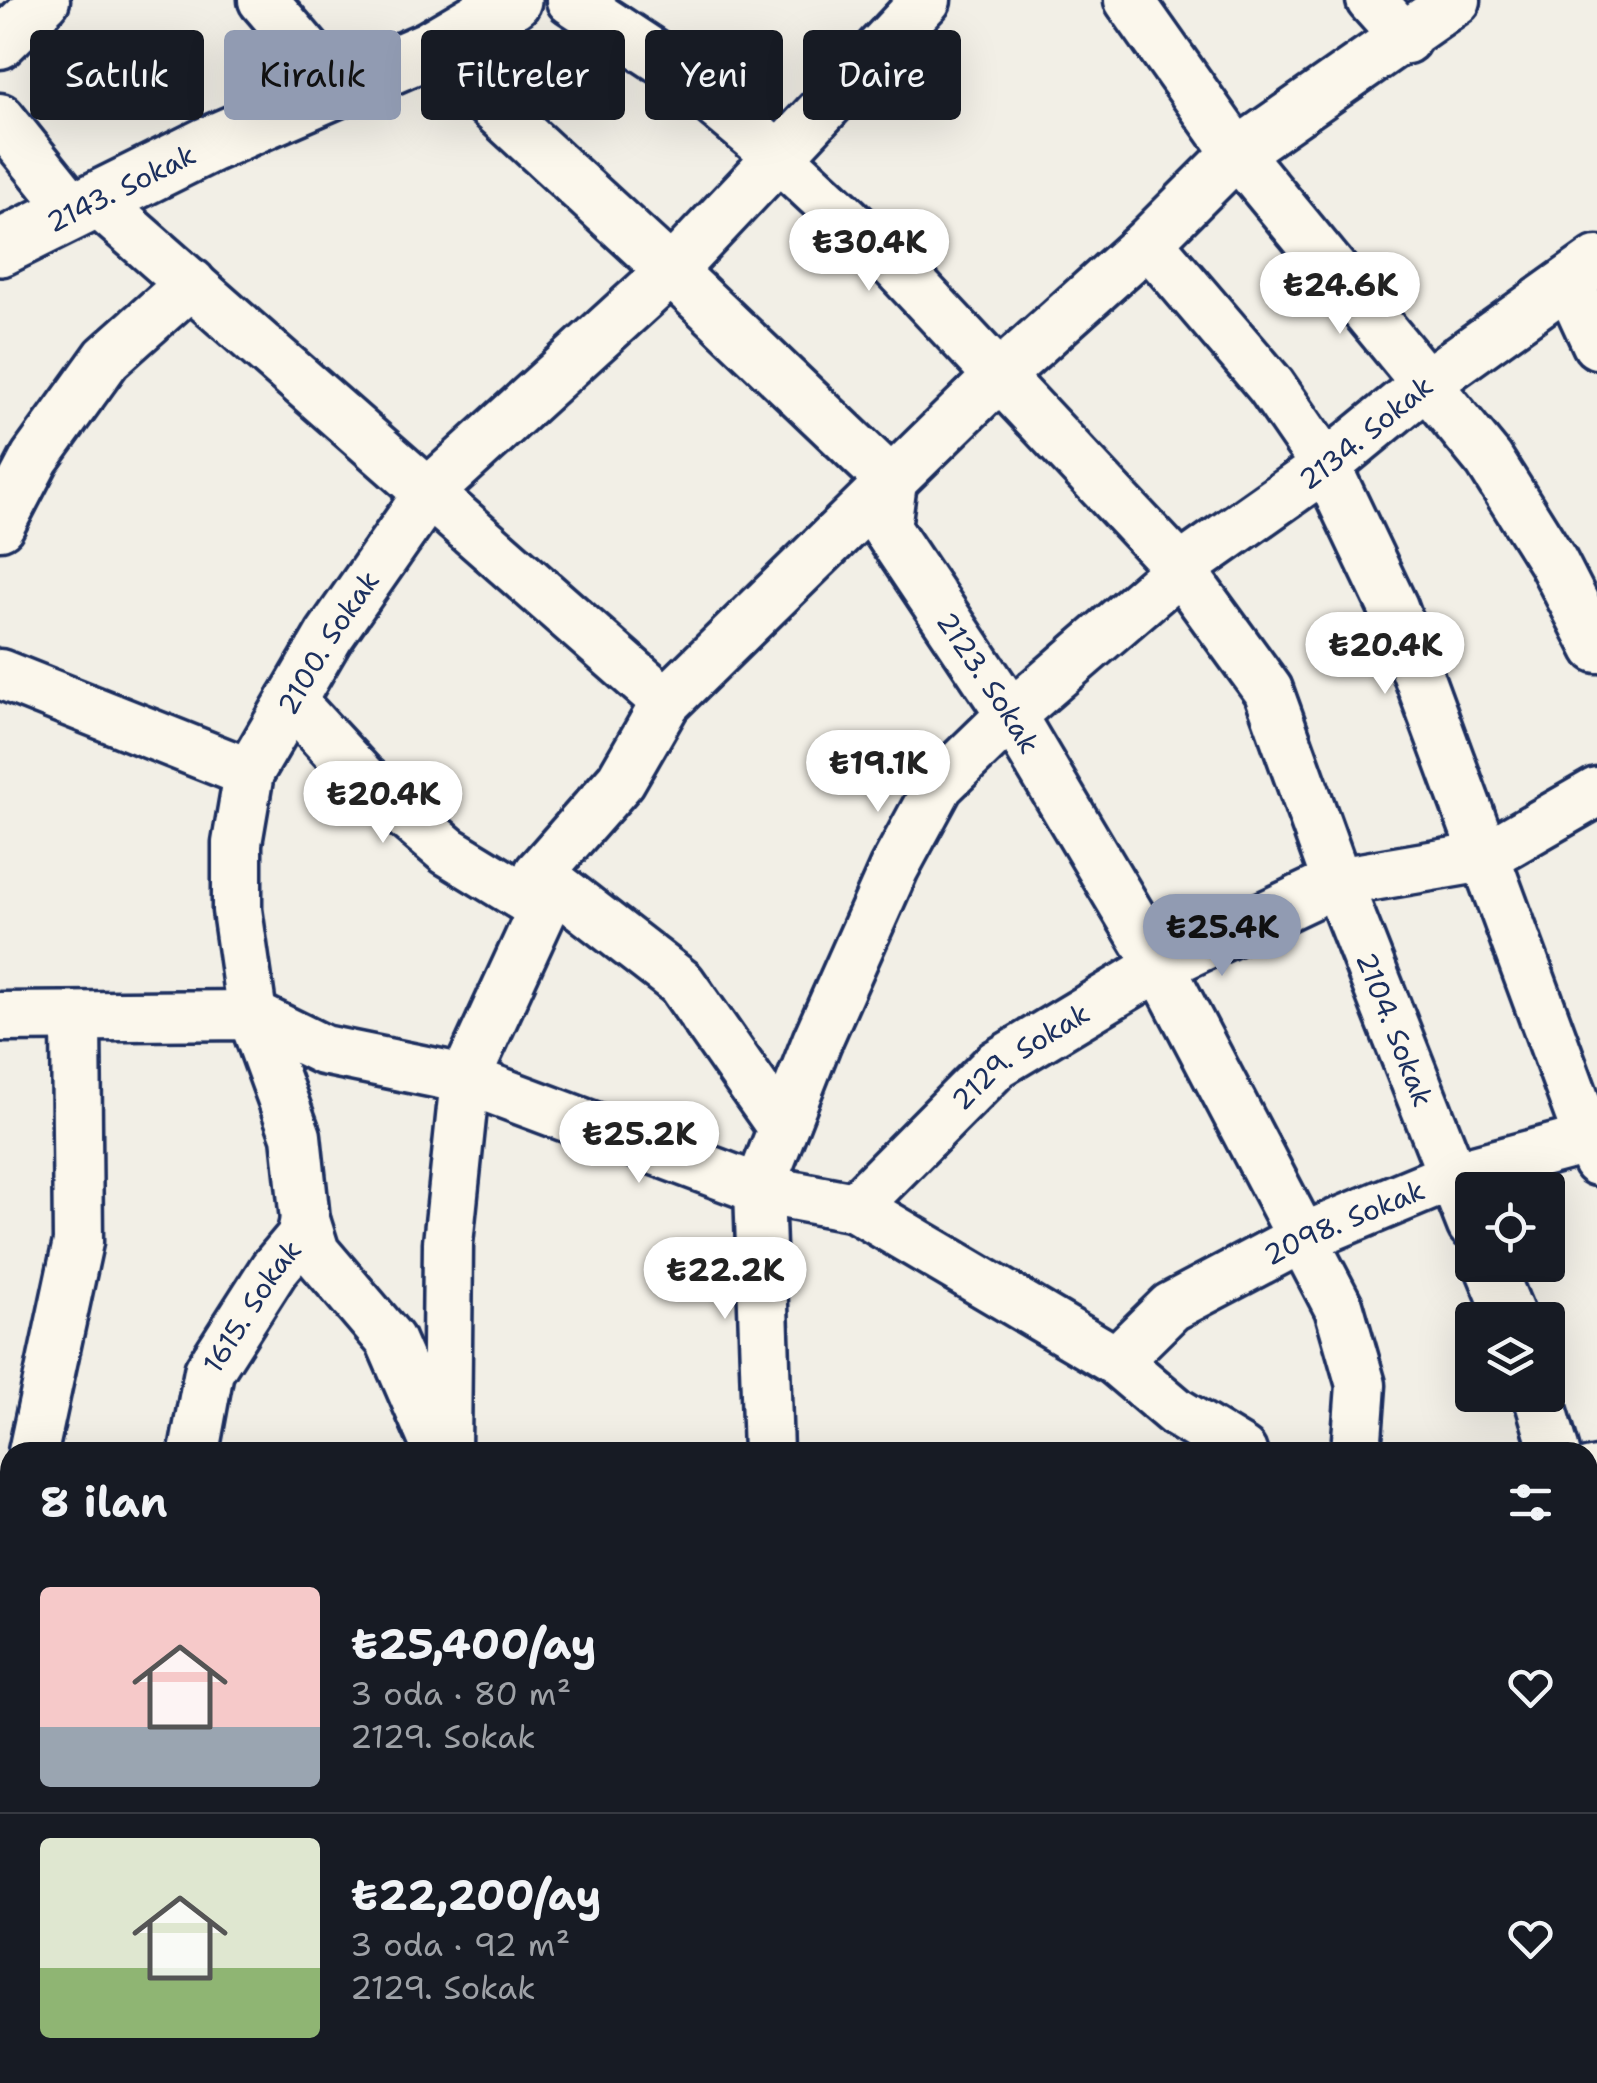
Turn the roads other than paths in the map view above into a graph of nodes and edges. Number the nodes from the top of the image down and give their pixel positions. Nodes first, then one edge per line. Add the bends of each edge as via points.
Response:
1 (45, 0) edge
2 (262, 0) edge
3 (513, 0) edge
4 (571, 0) edge
5 (926, 0) edge
6 (1129, 0) edge
7 (1370, 0) edge
8 (1456, 0) edge
9 (288, 30) edge
10 (462, 30) edge
11 (1406, 39) junction
12 (0, 44) edge
13 (0, 118) edge
14 (267, 120) edge
15 (507, 120) edge
16 (1237, 153) junction
17 (778, 155) junction
18 (84, 205) junction
19 (1148, 242) junction
20 (0, 248) edge
21 (671, 270) junction
22 (1583, 272) edge
23 (191, 283) junction
24 (1597, 344) edge
25 (1000, 376) junction
26 (1428, 382) junction
27 (1326, 466) junction
28 (892, 482) junction
29 (430, 491) junction
30 (0, 524) edge
31 (1180, 569) junction
32 (1597, 648) edge
33 (0, 674) edge
34 (291, 701) junction
35 (666, 702) junction
36 (1011, 715) junction
37 (249, 774) junction
38 (1597, 792) edge
39 (1484, 856) junction
40 (1337, 882) junction
41 (541, 891) junction
42 (1160, 966) junction
43 (252, 1015) junction
44 (0, 1017) edge
45 (76, 1020) junction
46 (465, 1079) junction
47 (781, 1126) junction
48 (1594, 1146) edge
49 (1452, 1176) junction
50 (1455, 1183) edge
51 (759, 1189) junction
52 (855, 1206) junction
53 (305, 1220) junction
54 (1300, 1238) junction
55 (1116, 1361) junction
56 (1543, 1412) edge
57 (1170, 1432) edge
58 (36, 1442) edge
59 (196, 1442) edge
60 (437, 1442) edge
61 (442, 1442) edge
62 (768, 1442) edge
63 (1206, 1442) edge
64 (1357, 1442) edge
65 (1552, 1442) edge

1 - 12 street
2 - 9 street
3 - 10 main road, 2143. Sokak
4 - 17 street, 2104. Sokak via 667,62
5 - 17 street, 2100. Sokak
6 - 16 street
7 - 11 street
8 - 11 street
11 - 16 street
13 - 18 street
14 - 18 main road, 2143. Sokak
15 - 21 street
16 - 19 street
16 - 26 street
17 - 21 street, 2100. Sokak
17 - 25 street, 2104. Sokak
18 - 20 main road, 2143. Sokak
18 - 23 street
19 - 25 street
19 - 27 street via 1271,386
21 - 28 street
21 - 29 street, 2100. Sokak
22 - 24 street
22 - 26 street, 2134. Sokak
23 - 29 street
23 - 30 street via 107,358 34,458
25 - 28 street
25 - 31 street, 2104. Sokak
26 - 27 street, 2134. Sokak
26 - 32 street via 1554,562
27 - 31 street, 2134. Sokak
27 - 39 street via 1394,607
28 - 35 street
28 - 36 street, 2123. Sokak via 886,528
29 - 34 street, 2100. Sokak via 378,560
29 - 35 street
31 - 36 street, 2134. Sokak
31 - 40 street, 2104. Sokak via 1268,690
33 - 37 street
34 - 37 street, 2100. Sokak
34 - 41 street via 362,776 448,851
35 - 41 street via 621,780
36 - 42 street, 2123. Sokak
36 - 47 street, 2134. Sokak via 939,785 894,868
37 - 43 street, 2100. Sokak via 237,843 237,910
38 - 39 street, 2129. Sokak
39 - 40 street, 2129. Sokak
39 - 48 street
40 - 42 street, 2129. Sokak
40 - 49 street, 2104. Sokak
41 - 46 street
41 - 47 street via 681,983
42 - 52 street, 2129. Sokak via 997,1064
42 - 54 street, 2123. Sokak
43 - 45 street
43 - 46 street via 323,1050
43 - 53 street, 2100. Sokak via 296,1136
44 - 45 street
45 - 58 street via 78,1242
46 - 51 street
46 - 61 street via 448,1243
47 - 51 street, 2134. Sokak
48 - 49 street, 2098. Sokak
49 - 50 street, 2104. Sokak
49 - 54 street, 2098. Sokak
51 - 52 street
51 - 62 street
52 - 55 street
53 - 59 street, 1615. Sokak via 301,1237 208,1371
53 - 60 street, 2100. Sokak via 315,1252 390,1340
54 - 55 street, 2098. Sokak via 1171,1307
54 - 64 street, 2123. Sokak via 1339,1308 1361,1385
55 - 57 street
56 - 65 street
57 - 63 street

